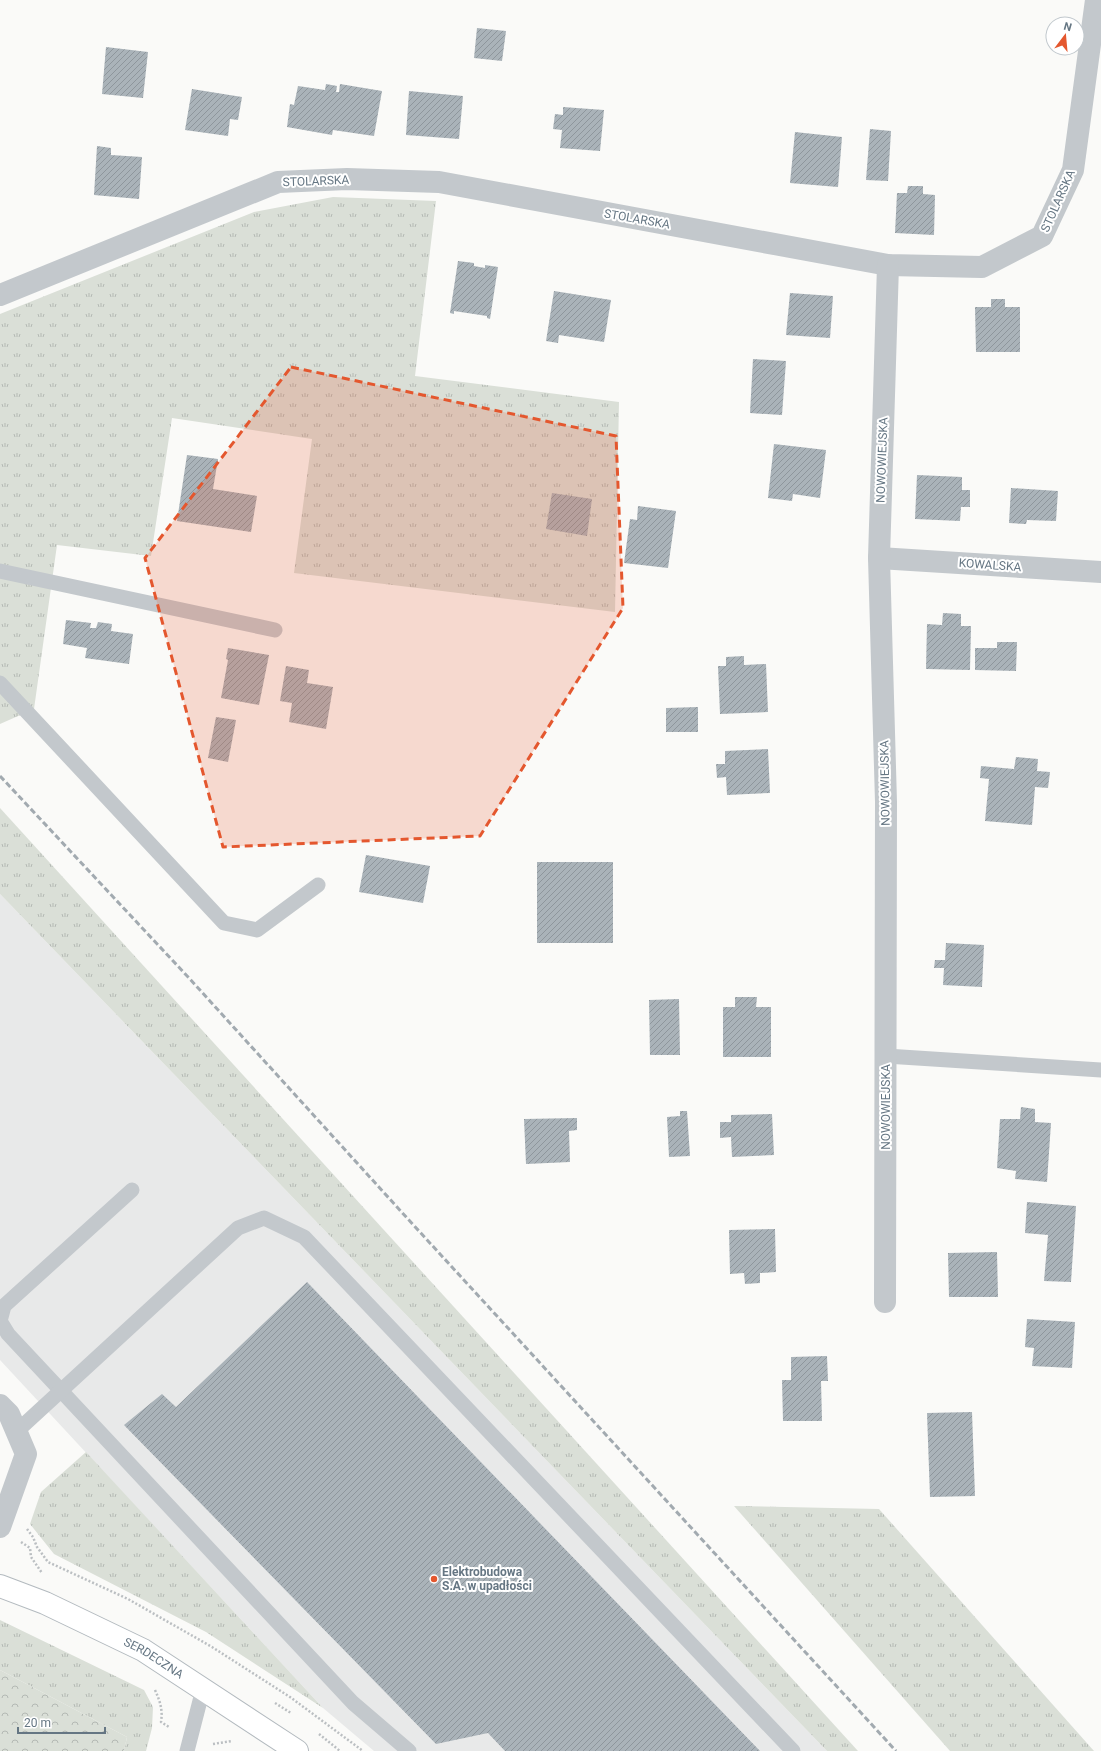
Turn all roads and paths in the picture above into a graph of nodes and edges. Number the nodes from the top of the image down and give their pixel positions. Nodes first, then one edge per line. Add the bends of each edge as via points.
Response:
1 (1096, 0) edge
2 (888, 265) junction
3 (0, 295) edge
4 (879, 558) junction
5 (0, 572) edge
6 (1101, 572) edge
7 (275, 630) dead end
8 (0, 683) edge
9 (318, 885) dead end
10 (886, 1056) junction
11 (1101, 1070) edge
12 (132, 1190) dead end
13 (885, 1302) dead end
14 (62, 1390) junction
15 (0, 1405) edge
16 (16, 1432) junction
17 (23, 1525) dead end
18 (0, 1527) edge
19 (0, 1586) edge
20 (154, 1688) dead end
21 (203, 1689) junction
22 (238, 1742) dead end
23 (188, 1745) edge
24 (296, 1751) edge
25 (363, 1751) edge
26 (409, 1751) edge
27 (793, 1751) edge

1 - 2 street, STOLARSKA via 1073,170 1042,236 982,267
2 - 3 street, STOLARSKA via 439,182 347,179 278,182
2 - 4 street, NOWOWIEJSKA
4 - 6 street, KOWALSKA
4 - 10 street, NOWOWIEJSKA via 886,802
5 - 7 lane
8 - 9 lane via 224,923 257,930
10 - 11 lane
10 - 13 street, NOWOWIEJSKA
12 - 14 lane via 4,1306 0,1321 8,1334
14 - 16 lane
14 - 26 lane via 353,1703
14 - 27 lane via 238,1228 264,1218 304,1237
15 - 16 street via 9,1414
16 - 18 street via 26,1454
17 - 25 path via 48,1562 128,1599 212,1647 290,1697
19 - 21 street, SERDECZNA via 45,1603 143,1650
20 - 23 path via 160,1701 161,1722
21 - 23 lane
21 - 24 street, SERDECZNA
22 - 23 path via 216,1742 204,1748

